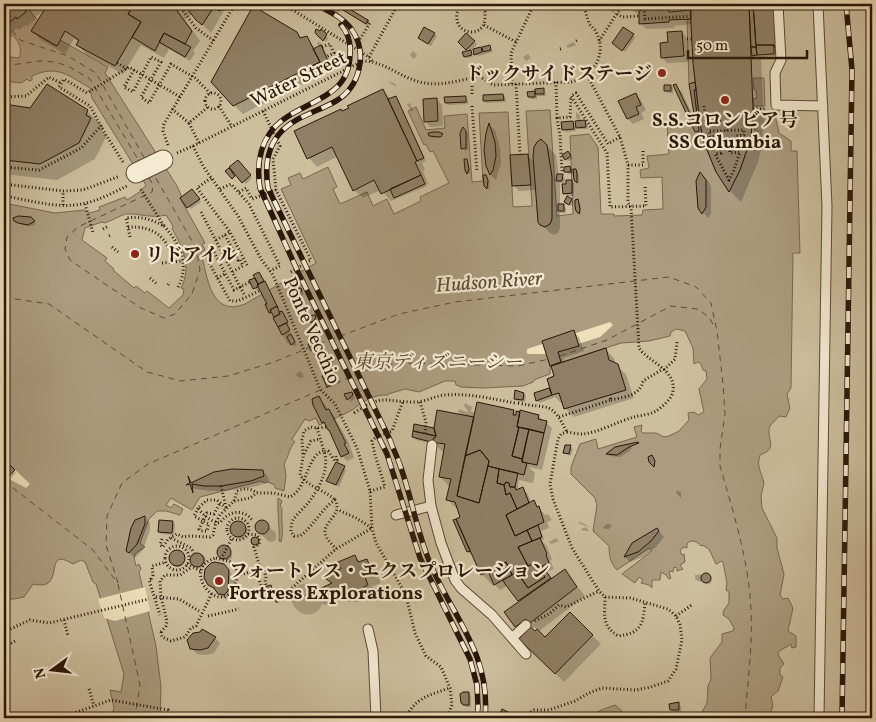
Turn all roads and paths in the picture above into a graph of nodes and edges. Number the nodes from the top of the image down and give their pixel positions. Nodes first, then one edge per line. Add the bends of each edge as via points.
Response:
1 (236, 4) edge
2 (283, 4) edge
3 (398, 4) edge
4 (449, 4) edge
5 (463, 4) edge
6 (480, 4) edge
7 (534, 4) edge
8 (583, 4) edge
9 (623, 4) edge
10 (658, 4) edge
11 (778, 4) edge
12 (818, 4) edge
13 (180, 8) dead end
14 (458, 9) junction
15 (617, 14) junction
16 (639, 16) dead end
17 (691, 16) dead end
18 (367, 22) dead end
19 (484, 25) junction
20 (360, 39) dead end
21 (687, 39) dead end
22 (692, 39) dead end
23 (214, 41) junction
24 (599, 41) junction
25 (516, 42) junction
26 (5, 45) edge
27 (322, 47) dead end
28 (326, 57) dead end
29 (369, 57) junction
30 (373, 61) junction
31 (117, 63) dead end
32 (4, 64) edge
33 (126, 68) junction
34 (134, 70) junction
35 (142, 75) junction
36 (193, 76) junction
37 (587, 76) junction
38 (150, 80) junction
39 (62, 81) junction
40 (556, 82) junction
41 (514, 84) junction
42 (160, 85) junction
43 (472, 86) dead end
44 (211, 94) junction
45 (472, 96) dead end
46 (571, 96) junction
47 (4, 97) edge
48 (180, 97) junction
49 (219, 106) junction
50 (472, 106) dead end
51 (704, 106) dead end
52 (823, 106) junction
53 (208, 107) junction
54 (171, 110) junction
55 (263, 112) junction
56 (557, 118) junction
57 (189, 124) junction
58 (101, 126) junction
59 (232, 126) junction
60 (727, 131) junction
61 (620, 137) junction
62 (199, 143) junction
63 (729, 145) junction
64 (193, 146) junction
65 (720, 146) junction
66 (643, 151) dead end
67 (520, 155) dead end
68 (170, 156) junction
69 (628, 166) junction
70 (4, 167) edge
71 (562, 171) dead end
72 (476, 172) dead end
73 (129, 174) junction
74 (211, 178) junction
75 (4, 184) edge
76 (645, 185) dead end
77 (220, 189) junction
78 (276, 190) junction
79 (64, 191) junction
80 (239, 192) junction
81 (4, 196) edge
82 (85, 204) junction
83 (63, 205) junction
84 (631, 207) junction
85 (201, 212) dead end
86 (108, 226) dead end
87 (164, 226) junction
88 (128, 227) junction
89 (103, 229) dead end
90 (230, 232) junction
91 (94, 233) dead end
92 (224, 235) junction
93 (130, 237) dead end
94 (216, 240) junction
95 (112, 247) dead end
96 (213, 250) dead end
97 (118, 252) dead end
98 (206, 257) dead end
99 (182, 261) junction
100 (174, 262) junction
101 (162, 263) dead end
102 (248, 267) dead end
103 (270, 271) junction
104 (232, 272) junction
105 (289, 273) dead end
106 (226, 274) junction
107 (150, 278) dead end
108 (217, 278) junction
109 (250, 282) dead end
110 (157, 284) dead end
111 (240, 287) junction
112 (177, 290) dead end
113 (259, 291) dead end
114 (244, 294) dead end
115 (677, 342) dead end
116 (663, 370) junction
117 (610, 395) dead end
118 (611, 400) junction
119 (404, 401) junction
120 (420, 402) junction
121 (354, 413) dead end
122 (559, 417) junction
123 (326, 427) dead end
124 (317, 428) junction
125 (568, 432) junction
126 (320, 439) junction
127 (432, 445) joint
128 (324, 451) junction
129 (335, 454) dead end
130 (303, 457) junction
131 (304, 482) junction
132 (221, 486) dead end
133 (318, 488) junction
134 (370, 491) junction
135 (257, 493) junction
136 (335, 500) junction
137 (234, 501) junction
138 (220, 503) junction
139 (431, 506) junction
140 (198, 508) junction
141 (226, 508) junction
142 (338, 510) junction
143 (396, 515) dead end
144 (206, 516) junction
145 (252, 520) dead end
146 (216, 522) junction
147 (372, 528) junction
148 (248, 534) junction
149 (170, 538) junction
150 (232, 538) junction
151 (162, 539) dead end
152 (336, 550) junction
153 (194, 553) dead end
154 (221, 559) junction
155 (166, 562) junction
156 (187, 564) junction
157 (192, 567) junction
158 (264, 568) dead end
159 (256, 570) junction
160 (201, 572) junction
161 (237, 576) junction
162 (598, 591) junction
163 (212, 593) junction
164 (604, 596) junction
165 (159, 597) junction
166 (149, 599) dead end
167 (276, 602) dead end
168 (645, 602) junction
169 (693, 604) dead end
170 (239, 610) dead end
171 (200, 611) dead end
172 (160, 615) dead end
173 (208, 616) dead end
174 (676, 616) junction
175 (64, 620) junction
176 (529, 625) joint
177 (368, 629) dead end
178 (4, 632) edge
179 (68, 636) dead end
180 (512, 638) junction
181 (15, 641) dead end
182 (8, 645) dead end
183 (526, 654) dead end
184 (450, 688) junction
185 (89, 689) dead end
186 (94, 706) junction
187 (67, 718) edge
188 (166, 718) edge
189 (376, 718) edge
190 (406, 718) edge
191 (447, 718) edge
192 (522, 718) edge
193 (820, 718) edge

1 - 23 path
2 - 29 path
3 - 29 path
4 - 14 path
5 - 14 path
6 - 19 path via 485,12
7 - 25 path
8 - 24 path
9 - 15 path
10 - 17 path, bridge via 658,7 644,8 645,19
11 - 52 lane via 781,60 775,73 776,106
12 - 52 lane
13 - 23 path via 196,28
14 - 19 path via 457,23 464,31 472,32
15 - 16 path via 622,17
15 - 24 path
18 - 20 path via 370,23
19 - 25 path
21 - 22 path
23 - 36 path
24 - 37 path via 600,55
25 - 41 path via 511,53
26 - 32 path
27 - 28 path via 330,44 334,53
29 - 30 path
30 - 41 path, Water Street via 426,83 479,76 493,85
30 - 55 path, Water Street via 363,61
31 - 33 path
33 - 34 path
33 - 39 path via 88,93
34 - 35 path
34 - 35 path via 124,87 133,92
35 - 38 path
35 - 38 path via 151,57 161,62
36 - 42 path via 171,64
36 - 44 path
36 - 48 path
37 - 40 path via 571,82
37 - 61 path
38 - 42 path
38 - 42 path via 140,97 149,103
39 - 47 path via 49,77 26,96
39 - 58 path via 59,87 90,106
40 - 41 path
40 - 56 path
41 - 67 path
42 - 48 path
43 - 45 path
44 - 49 path via 221,96
44 - 53 path via 206,99
46 - 56 path via 570,117
46 - 61 path via 576,93 608,144
46 - 84 path via 607,153 610,207
48 - 54 path
49 - 53 path via 214,109
49 - 59 path
50 - 72 path
51 - 60 path via 706,120 726,122
52 - 193 lane via 827,276
53 - 57 path
54 - 57 path
54 - 68 path via 163,131
55 - 59 path, Water Street
55 - 78 path via 280,146 273,159
56 - 71 path
57 - 62 path
58 - 70 path via 81,148 39,170
58 - 73 path
59 - 62 path, Water Street
60 - 63 path via 744,130 744,135 736,136 736,139 745,139 745,144
60 - 65 path via 709,131 710,137 717,136 717,140 708,142 710,147
61 - 69 path
62 - 64 path, Water Street
63 - 65 path
63 - 65 path via 730,153 740,152 729,180 715,154 721,153
64 - 68 path, Water Street
64 - 74 path, Ponte Vecchio
66 - 69 path via 643,165
68 - 73 street
69 - 84 path via 628,203
73 - 79 path via 82,190
73 - 82 path via 101,198
73 - 87 path
74 - 77 path, Ponte Vecchio
74 - 90 path via 198,188
75 - 79 path
76 - 84 path via 646,206
77 - 80 path via 231,184
77 - 103 path, Ponte Vecchio
78 - 80 path via 252,199 246,188
78 - 105 path via 311,260
79 - 83 path
80 - 103 path via 249,204 280,266
81 - 83 path
82 - 83 path
82 - 91 path
84 - 116 path via 638,348
85 - 94 path
86 - 89 path
87 - 88 path via 134,216 126,218
87 - 99 path via 179,244
88 - 93 path
88 - 100 path via 154,231 163,238
90 - 92 path
90 - 102 path
92 - 94 path
92 - 104 path via 243,266
94 - 104 path
95 - 97 path
96 - 106 path
98 - 108 path
99 - 100 path
99 - 112 path via 182,276
100 - 101 path
103 - 134 path, Ponte Vecchio via 320,389 335,404 357,448
104 - 111 path
106 - 108 path
106 - 111 path via 234,290
107 - 110 path
108 - 113 path via 230,301 238,301
109 - 111 path
111 - 114 path
115 - 116 path via 675,359
116 - 118 path via 643,381 637,392
116 - 125 path via 672,382 673,392 669,400 655,411 584,434
117 - 118 path
118 - 122 path
119 - 120 path
119 - 121 path via 385,398
119 - 134 path via 392,431 372,441 385,487
120 - 122 path via 438,396 476,395 551,408
120 - 127 path via 426,422 424,443
122 - 125 path
123 - 124 path
124 - 126 path
124 - 130 path via 304,431
125 - 162 path via 558,439 550,484 572,548
126 - 128 path
126 - 130 path via 311,441
127 - 139 lane via 428,480
128 - 129 path via 328,451 335,461
128 - 131 path via 313,458
128 - 133 path via 326,467
130 - 131 path via 300,475
131 - 133 path
131 - 135 path via 290,497
132 - 141 path
133 - 136 path
133 - 136 path via 292,521 294,536 308,531 328,504
134 - 147 path, Ponte Vecchio
135 - 137 path
135 - 137 path via 242,489 237,491
136 - 142 path
137 - 141 path
138 - 140 path via 208,500
138 - 141 path
138 - 144 path via 214,514
139 - 143 lane
139 - 180 lane via 440,543 457,585 492,615
140 - 144 path
140 - 144 path via 194,516 203,521
141 - 146 path
142 - 147 path
142 - 152 path via 326,528 326,535
144 - 146 path
145 - 146 path via 241,512
146 - 149 path via 210,537 183,538 177,534
147 - 152 path
147 - 184 path, Ponte Vecchio via 376,543 406,596 415,634 426,656 441,667
148 - 150 path via 239,540
148 - 150 path via 245,521 234,519 227,527
148 - 159 path via 257,535 260,541 254,547 260,568
149 - 151 path via 163,547 160,545
149 - 153 path via 191,548
150 - 154 path
152 - 167 path
154 - 160 path via 210,559
154 - 161 path via 232,562
155 - 156 path via 176,570
155 - 156 path via 169,549 180,546 188,554
155 - 172 path, bridge via 152,566 153,575 149,580
156 - 157 path
157 - 160 path
157 - 165 path via 185,573 165,575 160,581
158 - 159 path via 266,584 260,586
159 - 161 path
160 - 163 path via 203,586
161 - 163 path via 235,585 226,596 218,597
162 - 164 path
162 - 176 path via 566,606 559,605
163 - 165 path, bridge via 196,626 185,637 171,641 162,637 167,621
164 - 168 path
164 - 168 path via 609,630 618,636 639,629
165 - 171 path via 179,599
166 - 175 path
168 - 174 path via 668,609
169 - 174 path
170 - 173 path
174 - 192 path via 682,640 676,669 668,681 636,690 602,688 549,710 534,710
175 - 178 path via 49,623 30,620
175 - 179 path
176 - 180 lane
177 - 189 lane via 373,651
180 - 183 lane
181 - 182 path
184 - 190 path via 420,699
184 - 191 path via 452,705
185 - 186 path
186 - 187 path
186 - 188 path via 111,700 168,710

